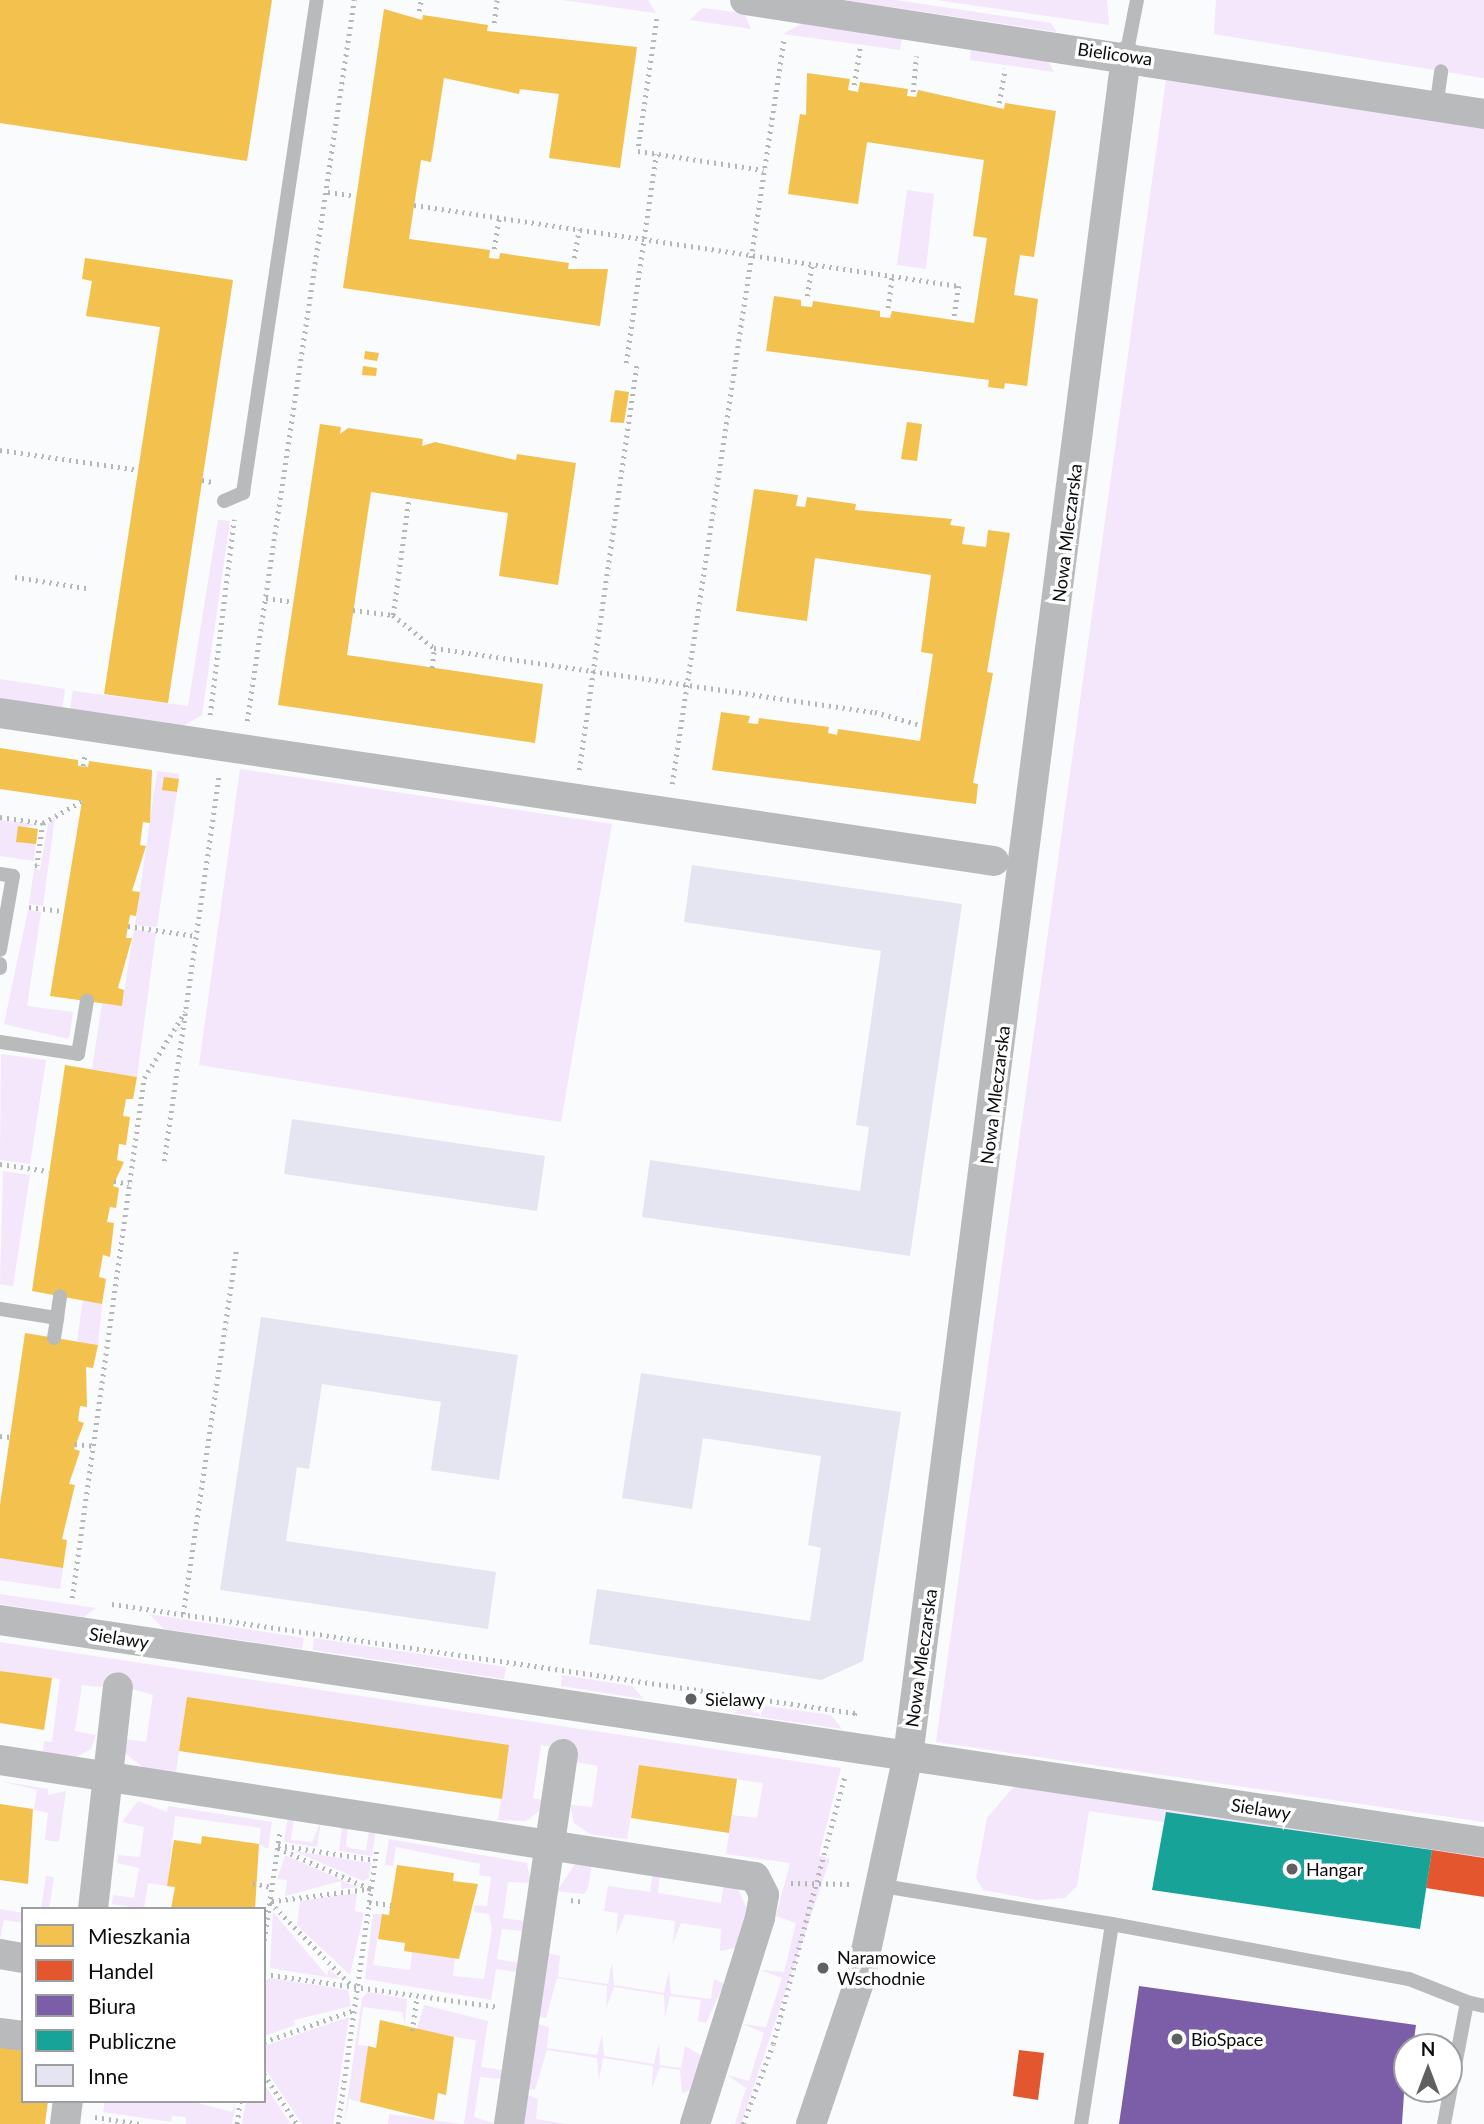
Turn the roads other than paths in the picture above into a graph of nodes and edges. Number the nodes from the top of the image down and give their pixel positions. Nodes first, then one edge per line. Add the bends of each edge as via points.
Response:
1 (317, 0) edge
2 (745, 0) edge
3 (1137, 0) edge
4 (1126, 56) junction
5 (1441, 71) dead end
6 (1436, 108) junction
7 (1484, 114) edge
8 (224, 501) dead end
9 (0, 713) edge
10 (994, 861) dead end
11 (0, 874) edge
12 (0, 950) edge
13 (87, 1001) dead end
14 (0, 1042) edge
15 (61, 1296) dead end
16 (0, 1309) edge
17 (57, 1318) junction
18 (54, 1338) dead end
19 (0, 1620) edge
20 (118, 1686) dead end
21 (563, 1754) dead end
22 (908, 1756) junction
23 (0, 1760) edge
24 (109, 1776) junction
25 (551, 1841) junction
26 (1484, 1842) edge
27 (883, 1886) junction
28 (93, 1907) edge
29 (1112, 1924) junction
30 (0, 1954) edge
31 (21, 1958) edge
32 (1466, 2002) junction
33 (1484, 2006) edge
34 (0, 2032) edge
35 (21, 2036) edge
36 (509, 2124) edge
37 (695, 2124) edge
38 (811, 2124) edge
39 (1081, 2124) edge
40 (1444, 2124) edge

1 - 8 lane via 243,493
2 - 4 street, Bielicowa
3 - 4 lane
4 - 6 street, Bielicowa
4 - 22 street, Nowa Mleczarska
5 - 6 lane
6 - 7 street, Bielicowa
9 - 10 street
11 - 12 lane via 13,877
13 - 14 lane via 78,1054
15 - 17 lane
16 - 17 lane
17 - 18 lane
19 - 22 street, Sielawy
20 - 24 street
21 - 25 street
22 - 26 street, Sielawy
22 - 27 street, Nowa Mleczarska
23 - 24 street
24 - 25 street
24 - 28 street
25 - 36 street
25 - 37 street via 743,1871 762,1885 760,1918
27 - 29 lane
27 - 38 street, Nowa Mleczarska via 860,1979
29 - 32 lane via 1409,1979
29 - 39 lane
30 - 31 street
32 - 33 lane
32 - 40 lane
34 - 35 street

